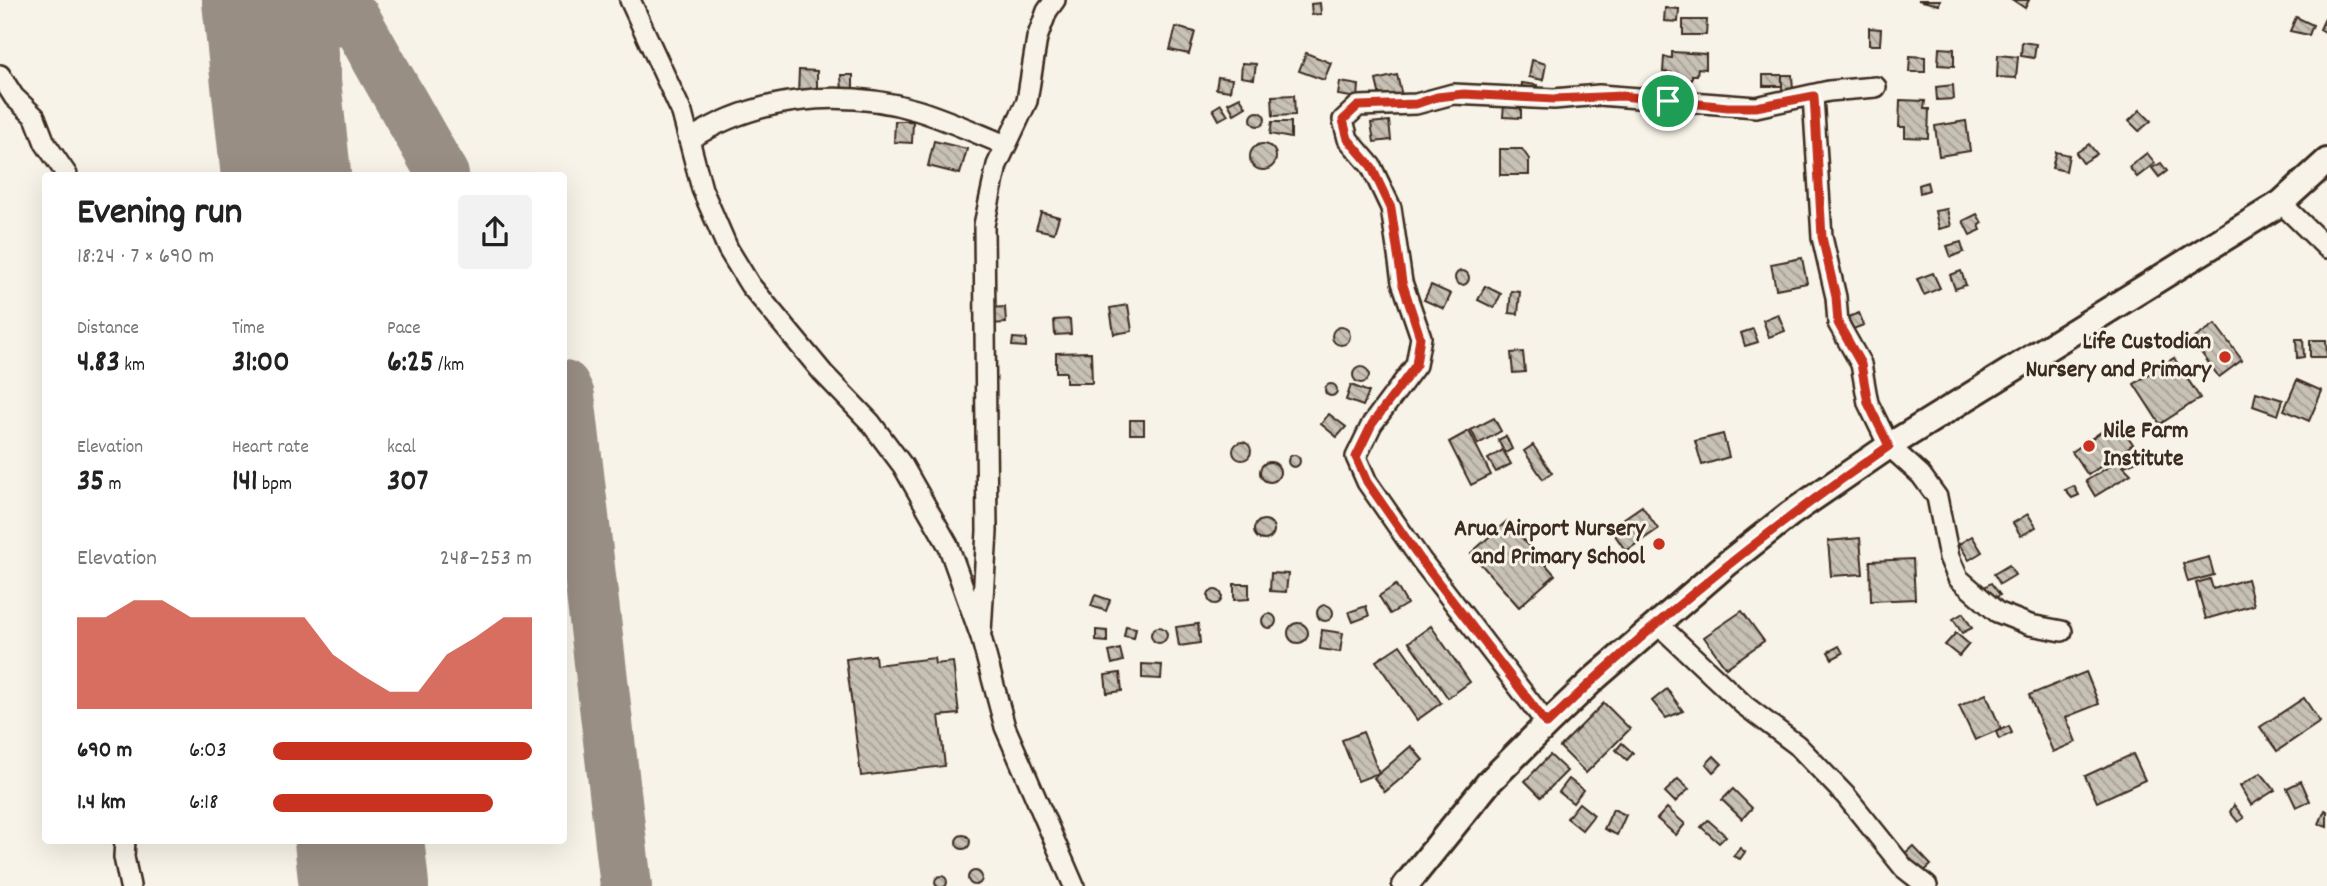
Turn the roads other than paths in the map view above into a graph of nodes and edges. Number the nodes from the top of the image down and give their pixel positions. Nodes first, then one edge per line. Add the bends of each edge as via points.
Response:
1 (630, 0) edge
2 (1055, 0) edge
3 (0, 75) edge
4 (1876, 87) dead end
5 (1814, 96) junction
6 (689, 140) junction
7 (1006, 145) junction
8 (2327, 161) edge
9 (65, 172) edge
10 (2281, 203) junction
11 (2327, 248) edge
12 (1889, 446) junction
13 (1657, 623) junction
14 (2062, 632) dead end
15 (981, 637) junction
16 (1547, 724) junction
17 (125, 844) edge
18 (131, 886) edge
19 (1074, 886) edge
20 (1405, 886) edge
21 (1927, 886) edge

1 - 6 street via 682,113
2 - 7 street via 1038,38 1027,101
3 - 9 street via 35,117 45,143
4 - 5 street
5 - 12 street via 1822,237 1838,323 1861,364 1868,403
5 - 16 street via 1756,107 1728,107 1622,96 1554,99 1464,94 1416,104 1358,106 1343,120 1348,139 1371,166 1391,208 1402,282 1420,337 1416,365 1372,424 1356,457 1367,482 1421,560
6 - 7 street via 730,117 780,102 831,98 916,110
6 - 15 street via 702,190 728,248 750,285 903,466 948,545
7 - 15 street via 993,183 984,238 987,531
8 - 10 main road
10 - 11 street
10 - 12 main road
12 - 13 main road via 1790,514
12 - 14 street via 1937,497 1958,578 1997,612
13 - 16 main road
13 - 21 street via 1744,705 1797,745 1904,868
15 - 19 street via 1005,727
16 - 20 main road via 1489,782
17 - 18 street

